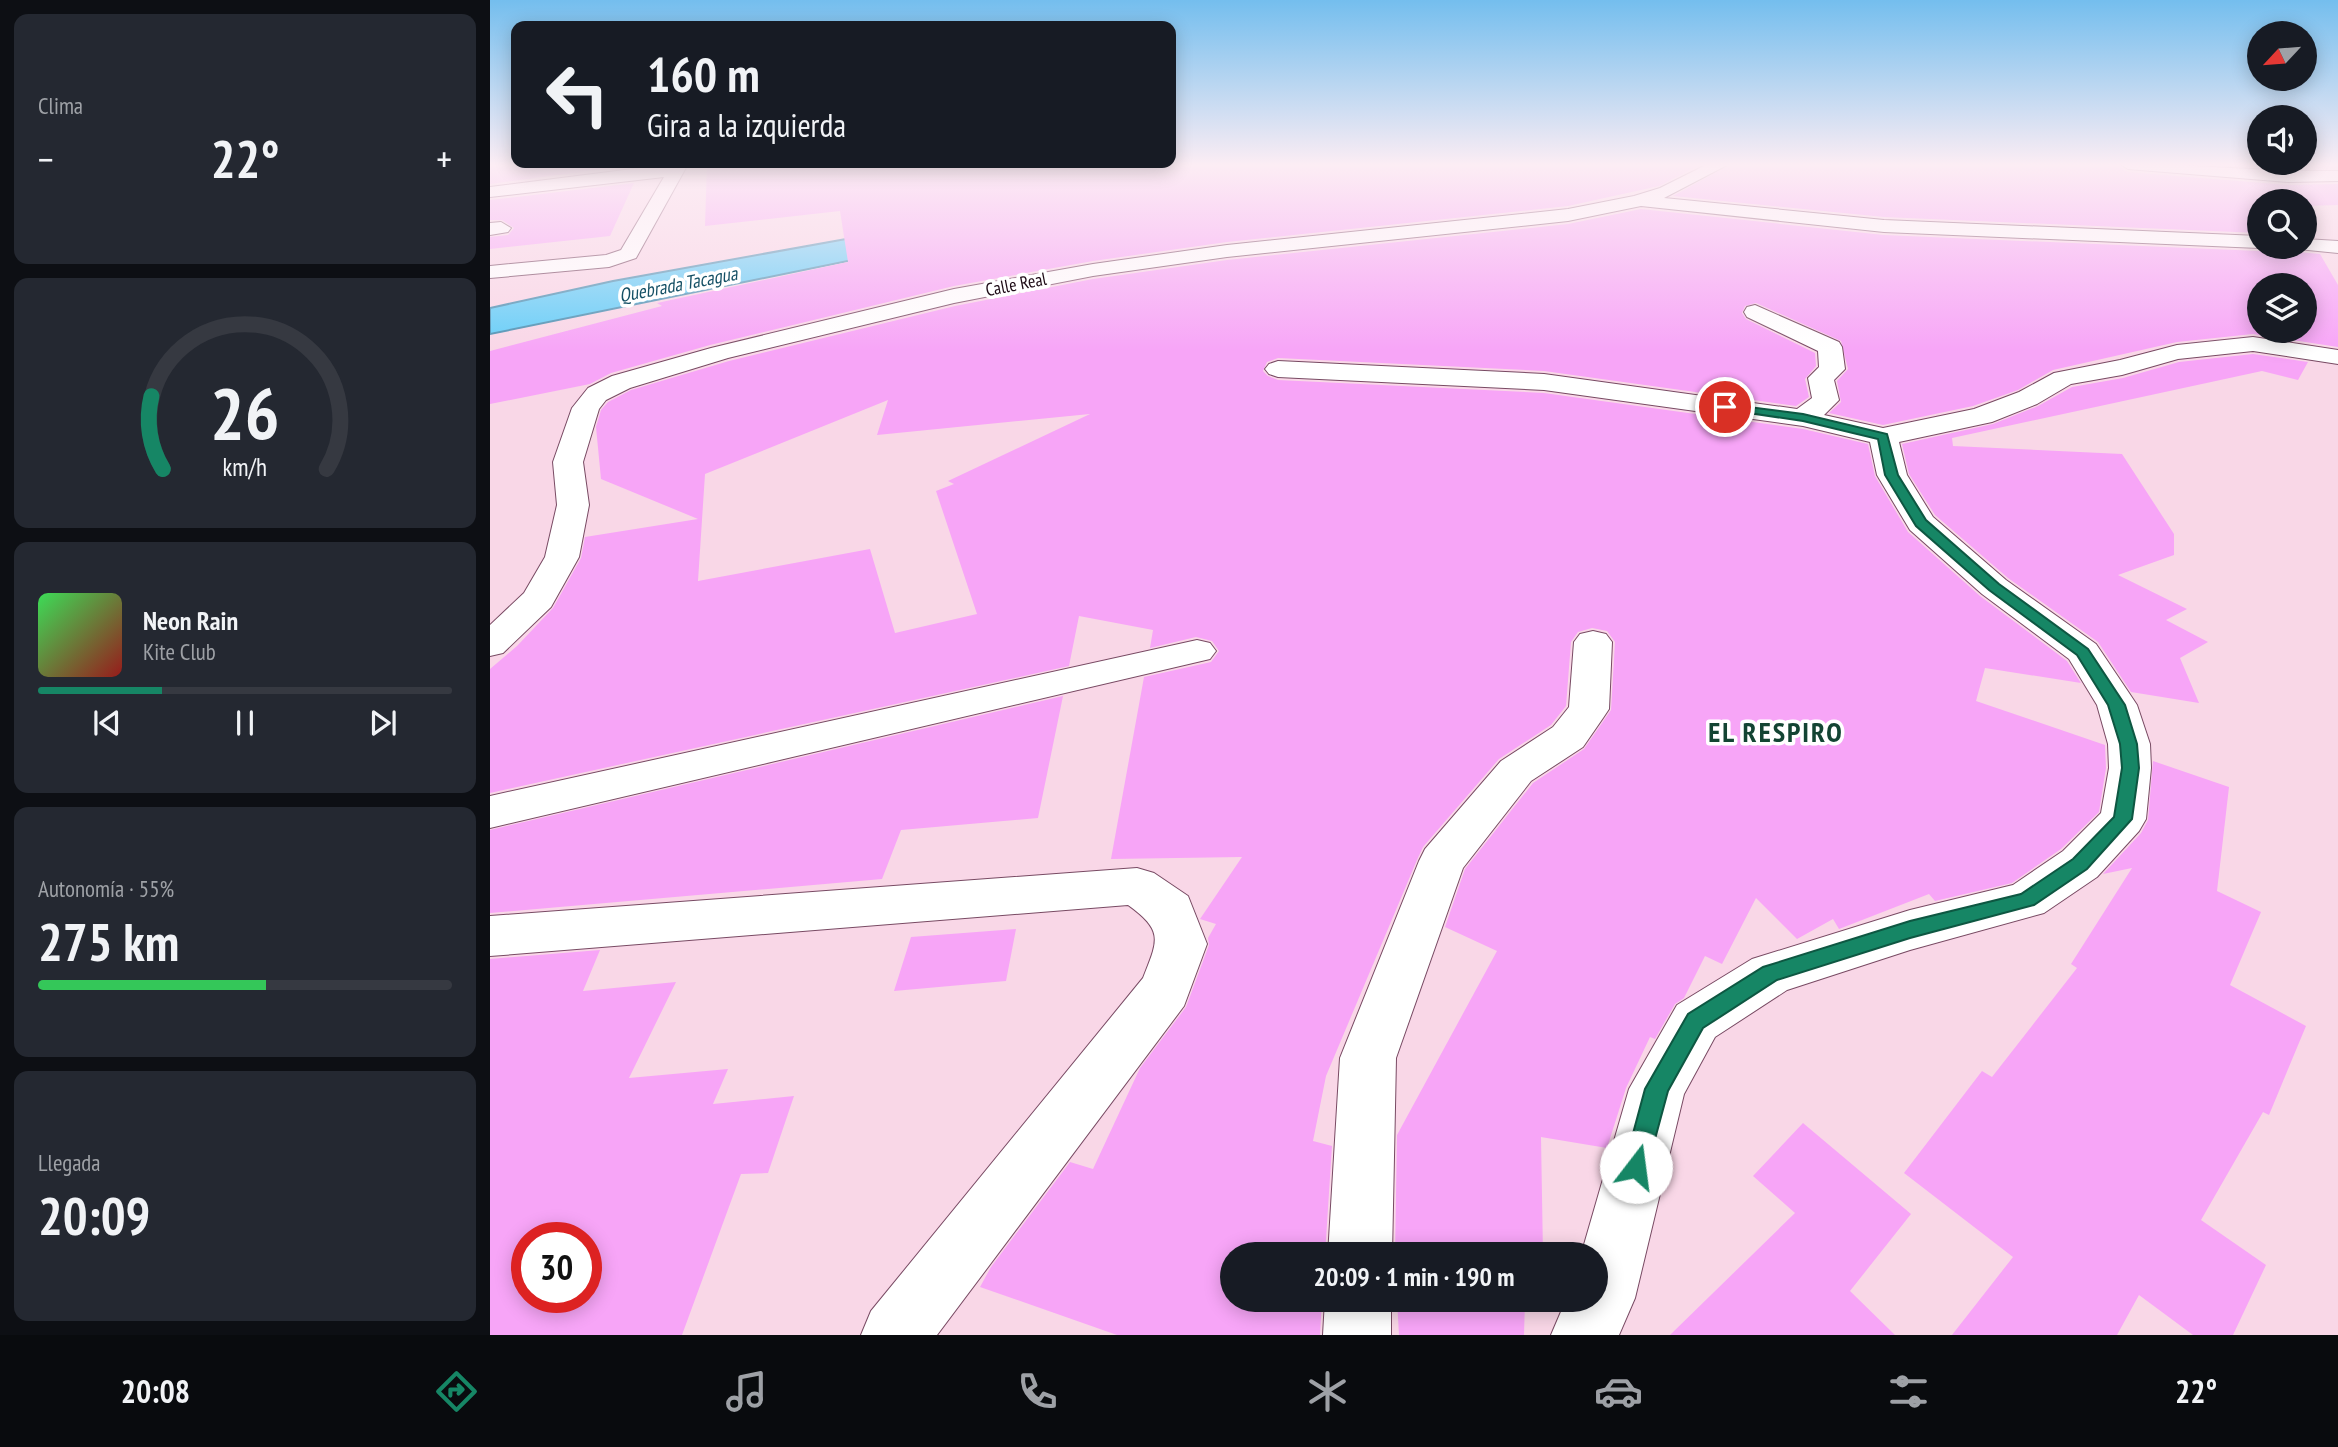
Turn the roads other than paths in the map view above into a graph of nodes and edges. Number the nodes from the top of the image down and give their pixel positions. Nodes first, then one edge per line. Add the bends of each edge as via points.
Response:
1 (645, 226) edge
2 (1430, 226) edge
3 (1891, 226) edge
4 (2247, 241) edge
5 (2317, 246) edge
6 (2338, 247) edge
7 (490, 272) edge
8 (1755, 312) dead end
9 (2338, 357) edge
10 (1278, 369) dead end
11 (1803, 418) junction
12 (1883, 437) junction
13 (1593, 642) dead end
14 (490, 645) edge
15 (1198, 651) dead end
16 (490, 812) edge
17 (490, 936) edge
18 (1361, 1242) edge
19 (1358, 1312) edge
20 (895, 1335) edge
21 (1357, 1335) edge
22 (1585, 1335) edge

1 - 7 street via 629,254 609,261
2 - 14 street, Calle Real via 1093,270 954,296 621,382 597,394 586,408 568,462 573,505 562,556 538,599
3 - 4 street
5 - 6 street
8 - 11 street via 1830,347 1832,369 1821,378 1826,400
9 - 12 street via 2253,344 2177,352 2063,378 1982,416
10 - 11 street via 1544,382
11 - 12 street
12 - 22 street via 1892,475 1921,523 1994,587 2083,652 2117,705 2129,744 2123,819 2080,864 2027,900 1910,930 1770,974 1696,1021 1657,1089 1602,1298
13 - 18 street via 1589,709 1567,737 1516,771 1442,861 1368,1058
15 - 16 street
17 - 20 street via 1137,886 1171,910 1182,944 1165,990
19 - 21 street

